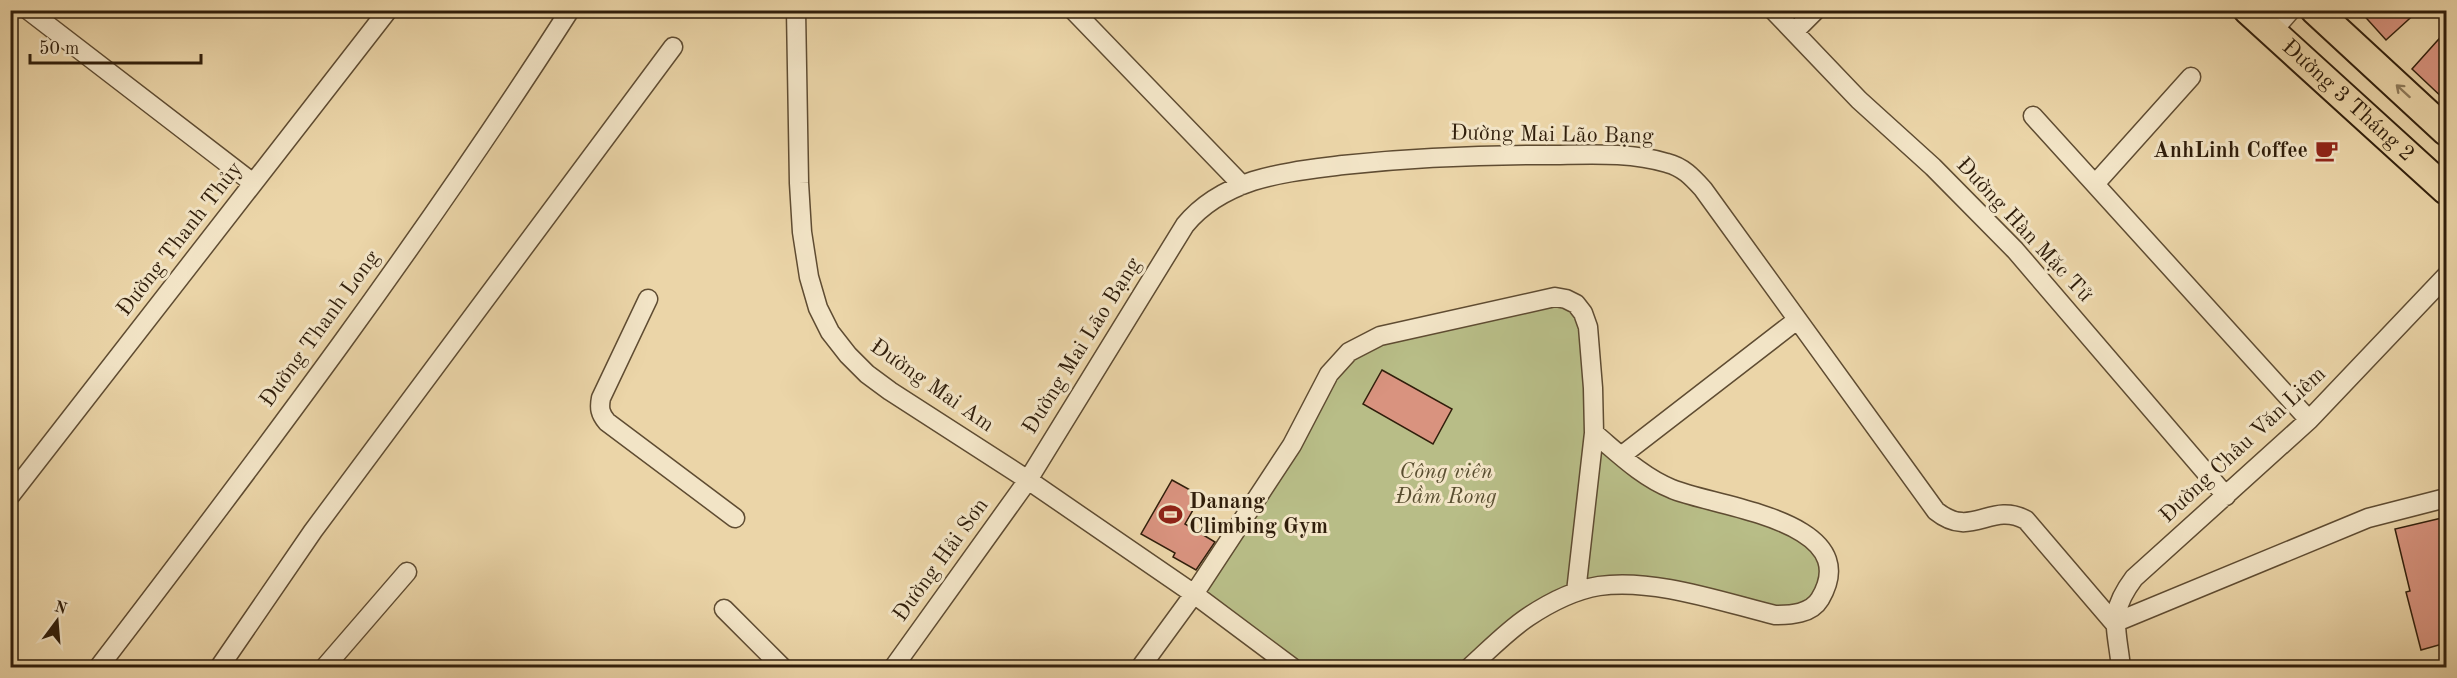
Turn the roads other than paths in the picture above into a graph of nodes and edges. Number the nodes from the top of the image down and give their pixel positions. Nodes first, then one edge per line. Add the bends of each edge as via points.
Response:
1 (28, 10) edge
2 (388, 10) edge
3 (570, 10) edge
4 (796, 10) edge
5 (1073, 10) edge
6 (1773, 10) edge
7 (1816, 10) edge
8 (2248, 10) edge
9 (2291, 10) edge
10 (2315, 10) edge
11 (1794, 32) junction
12 (2272, 32) junction
13 (673, 47) dead end
14 (2191, 77) dead end
15 (2034, 116) dead end
16 (2446, 131) edge
17 (253, 183) junction
18 (2095, 184) junction
19 (1242, 185) junction
20 (2446, 190) edge
21 (2446, 276) edge
22 (648, 299) dead end
23 (1797, 320) junction
24 (2309, 420) junction
25 (1594, 433) junction
26 (1621, 456) junction
27 (1028, 480) junction
28 (10, 496) edge
29 (2226, 496) junction
30 (2446, 498) edge
31 (735, 518) dead end
32 (407, 572) dead end
33 (1576, 592) junction
34 (1194, 594) junction
35 (723, 609) dead end
36 (2114, 623) junction
37 (98, 668) edge
38 (219, 668) edge
39 (324, 668) edge
40 (783, 668) edge
41 (893, 668) edge
42 (1140, 668) edge
43 (1293, 668) edge
44 (1468, 668) edge
45 (2121, 668) edge

1 - 17 street
2 - 17 street, Đường Thanh Thủy
3 - 37 street, Đường Thanh Long via 345,340
4 - 27 street, Đường Mai Am via 802,232 818,308 848,356 867,374
5 - 19 street
6 - 11 street, Đường Hàn Mặc Tử
7 - 11 street
8 - 12 main road, Đường 3 Tháng 2
9 - 12 street
16 -> 10 main road, Đường 3 Tháng 2
11 - 29 street, Đường Hàn Mặc Tử via 2015,250
12 - 20 main road, Đường 3 Tháng 2
13 - 38 street via 313,531
14 - 18 street
15 - 18 street
17 - 28 street, Đường Thanh Thủy
18 - 24 street
19 - 23 street, Đường Mai Lão Bạng via 1307,170 1453,156 1616,156 1664,161 1684,170 1703,189
19 - 27 street, Đường Mai Lão Bạng via 1206,203 1185,225
21 - 24 street, Đường Châu Văn Liêm
22 - 31 street via 601,398 602,416
23 - 26 street
23 - 36 street, Đường Mai Lão Bạng via 1936,511 1945,518 1965,523 2001,513 2026,520
24 - 29 street, Đường Châu Văn Liêm
25 - 26 street
25 - 33 street
25 - 34 street via 1588,327 1583,313 1566,299 1545,298 1372,339 1349,352 1329,374 1292,445
26 - 33 street via 1654,481 1675,491 1747,510 1809,536 1821,547 1828,562 1824,593 1808,610 1775,615 1662,588 1618,585
27 - 34 street, Đường Mai Am
27 - 41 street, Đường Hải Sơn
29 - 36 street, Đường Châu Văn Liêm via 2134,578 2121,599
30 - 36 street via 2368,518
32 - 39 street
33 - 44 street via 1527,617
34 - 42 street
34 - 43 street, Đường Mai Am
35 - 40 street
36 - 45 street, Đường Châu Văn Liêm

